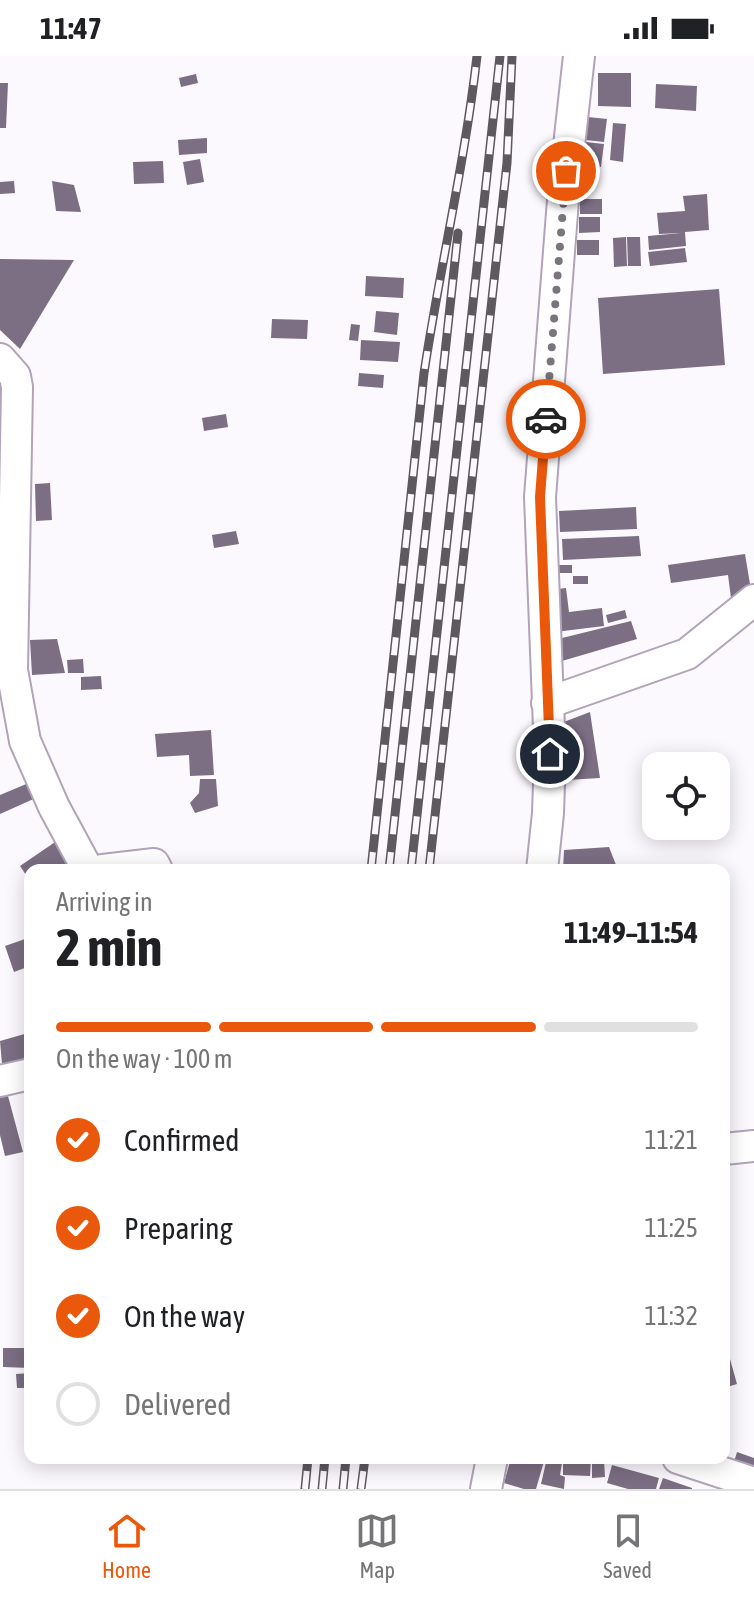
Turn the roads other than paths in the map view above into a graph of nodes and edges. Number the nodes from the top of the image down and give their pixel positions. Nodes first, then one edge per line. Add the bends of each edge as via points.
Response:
1 (579, 56) edge
2 (0, 359) edge
3 (754, 600) edge
4 (547, 703) junction
5 (85, 864) edge
6 (543, 864) edge
7 (24, 1075) edge
8 (0, 1081) edge
9 (754, 1146) edge
10 (730, 1148) edge
11 (491, 1464) edge
12 (696, 1464) edge
13 (754, 1483) edge
14 (486, 1489) edge

1 - 4 street via 540,497
2 - 5 street via 17,387 12,670 21,726 54,807
3 - 4 street via 687,654
4 - 6 street
7 - 8 street
9 - 10 street
11 - 14 street
12 - 13 street

